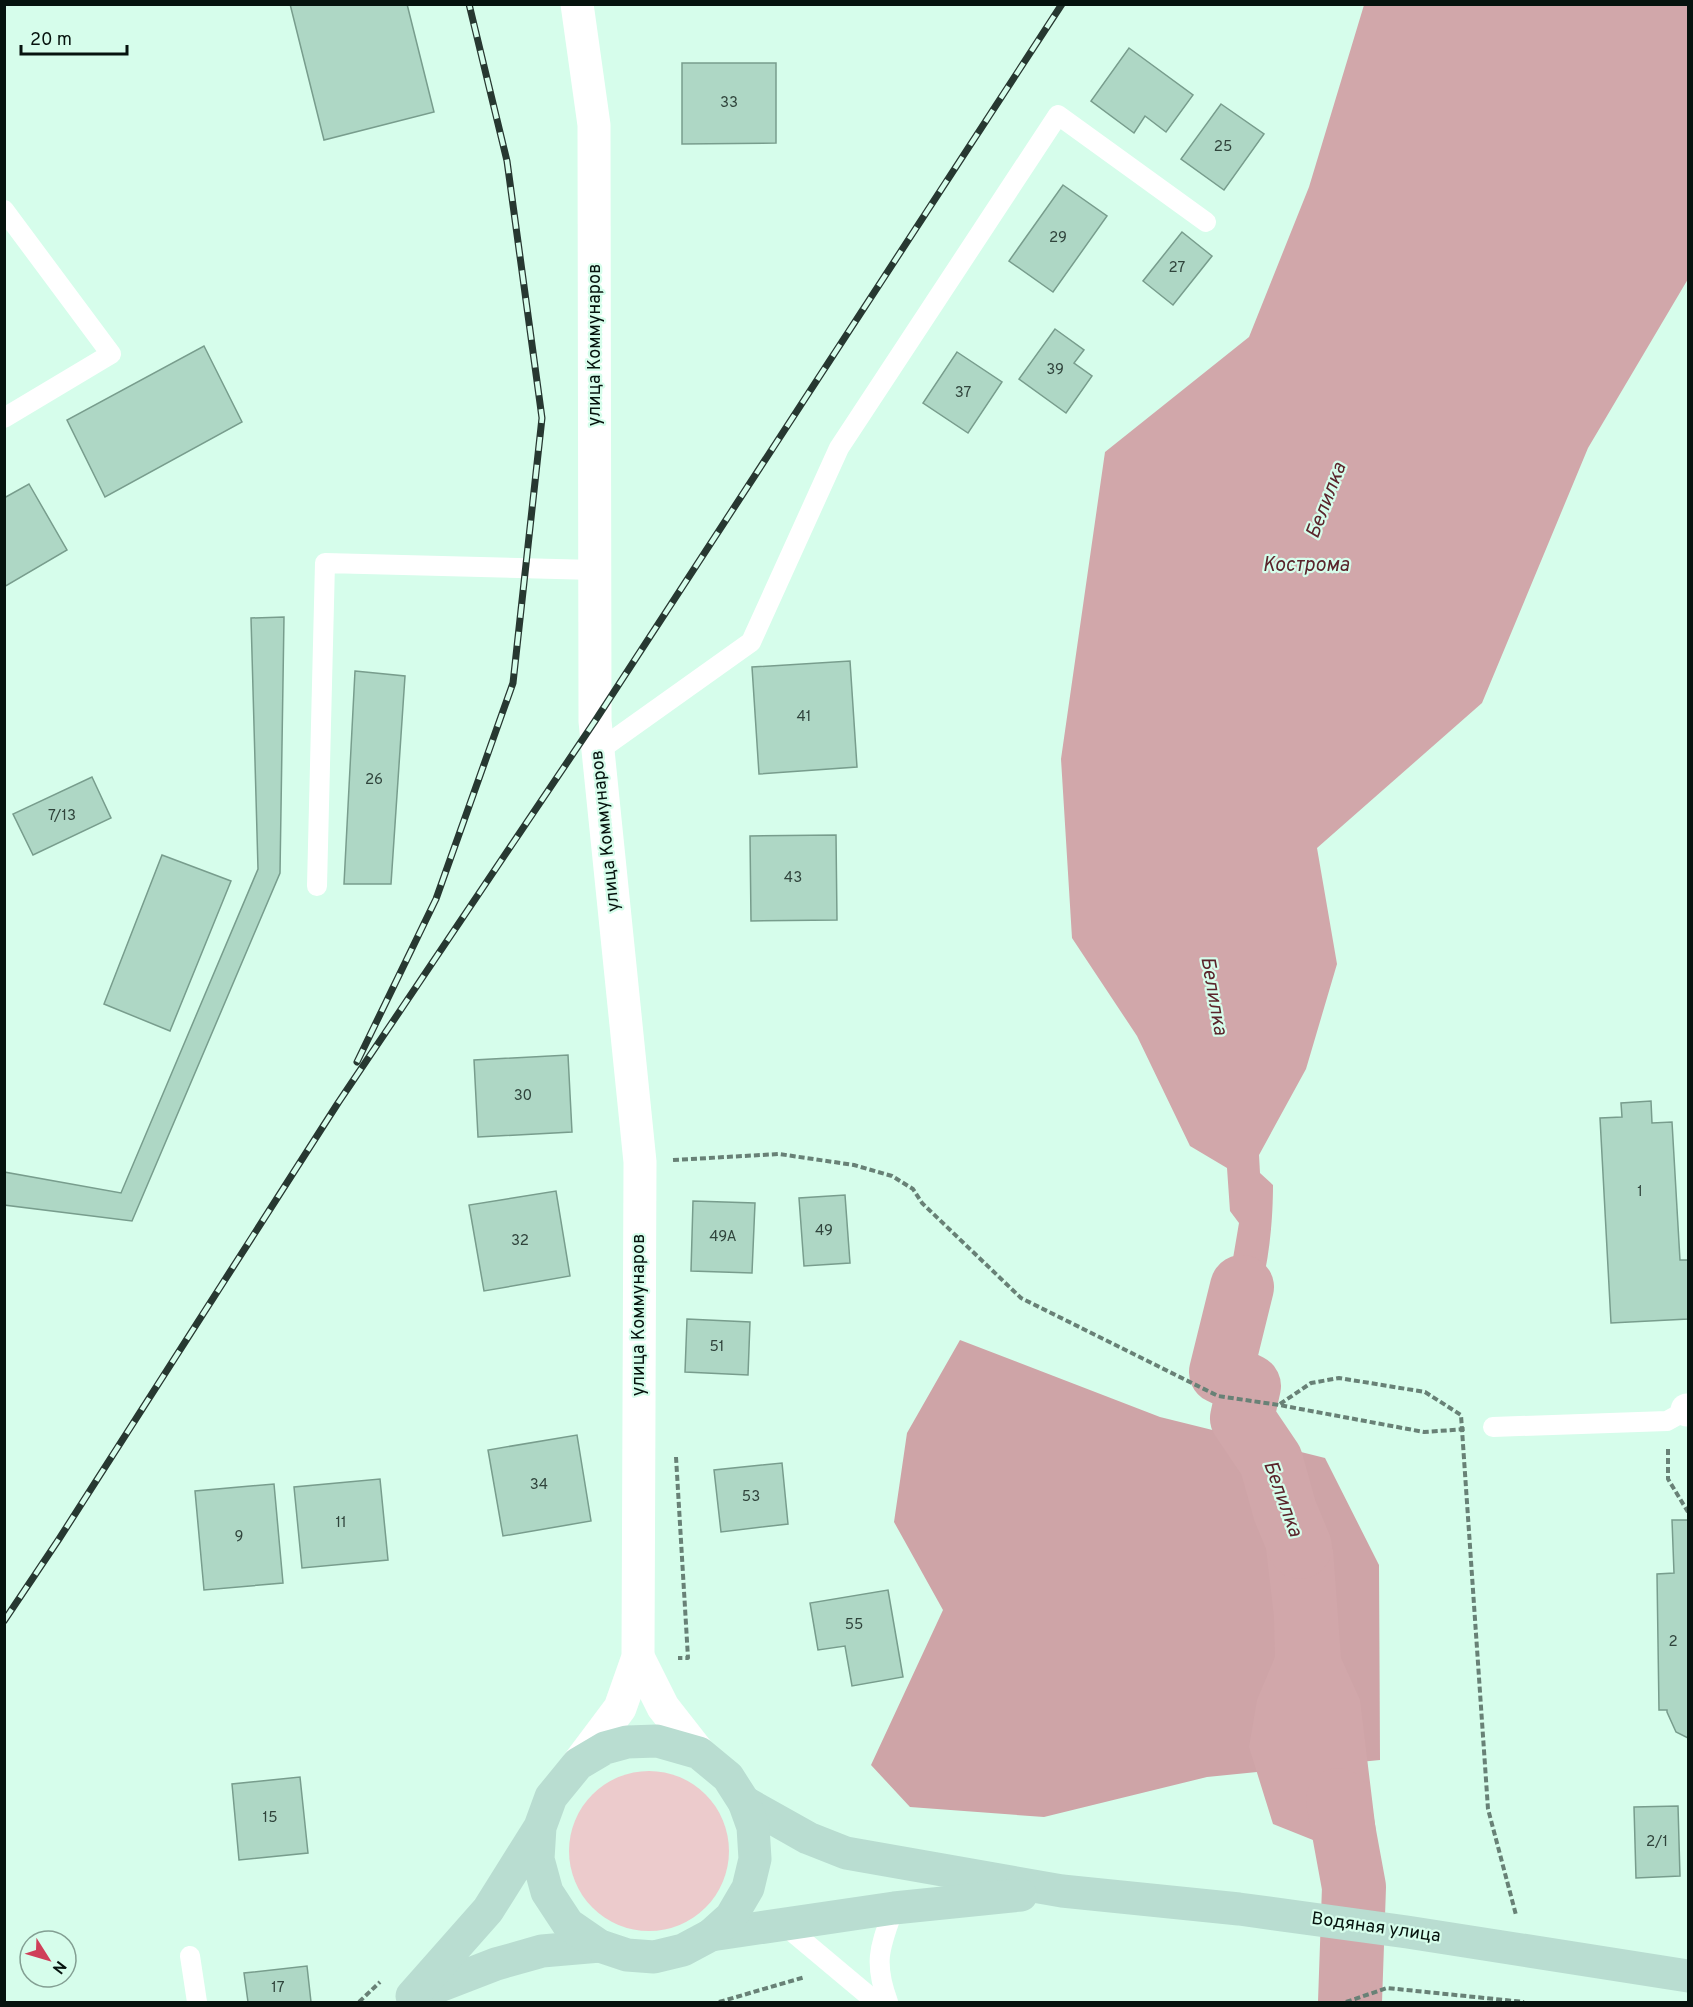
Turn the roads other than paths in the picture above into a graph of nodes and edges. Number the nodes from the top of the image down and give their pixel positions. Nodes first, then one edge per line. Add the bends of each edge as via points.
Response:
1 (577, 4) edge
2 (4, 210) edge
3 (1206, 222) dead end
4 (4, 418) edge
5 (595, 570) junction
6 (598, 751) junction
7 (317, 886) dead end
8 (1681, 1414) edge
9 (1493, 1427) dead end
10 (638, 1657) junction
11 (699, 1754) junction
12 (579, 1764) junction
13 (744, 1802) junction
14 (540, 1827) junction
15 (1062, 1891) junction
16 (894, 1908) junction
17 (783, 1924) junction
18 (711, 1935) junction
19 (600, 1946) junction
20 (190, 1956) dead end
21 (1689, 1976) edge
22 (408, 1999) edge
23 (197, 2002) edge
24 (876, 2002) edge
25 (888, 2002) edge

1 - 5 street, улица Коммунаров via 594,125
2 - 4 lane via 111,354
3 - 6 lane via 1058,115 839,448 751,642
5 - 6 street, улица Коммунаров
5 - 7 lane via 325,563
6 - 10 street, улица Коммунаров via 640,1162
8 - 9 lane
10 - 11 street via 663,1707
10 - 12 street via 620,1708
11 - 12 street via 657,1740 627,1742 605,1748
11 - 13 street via 728,1777
12 - 14 street via 551,1797
13 - 15 street via 808,1838 846,1853
13 - 18 street via 753,1827 755,1858 747,1888 731,1917
14 - 19 street via 538,1859 547,1892 568,1924
14 - 22 street via 488,1910
15 - 16 street
15 - 21 street, Водяная улица via 1239,1909
16 - 17 street
16 - 25 lane via 880,1950 880,1981
17 - 18 street
17 - 24 lane
18 - 19 street via 683,1950 654,1957 627,1955
19 - 22 street via 542,1951 496,1964
20 - 23 lane

